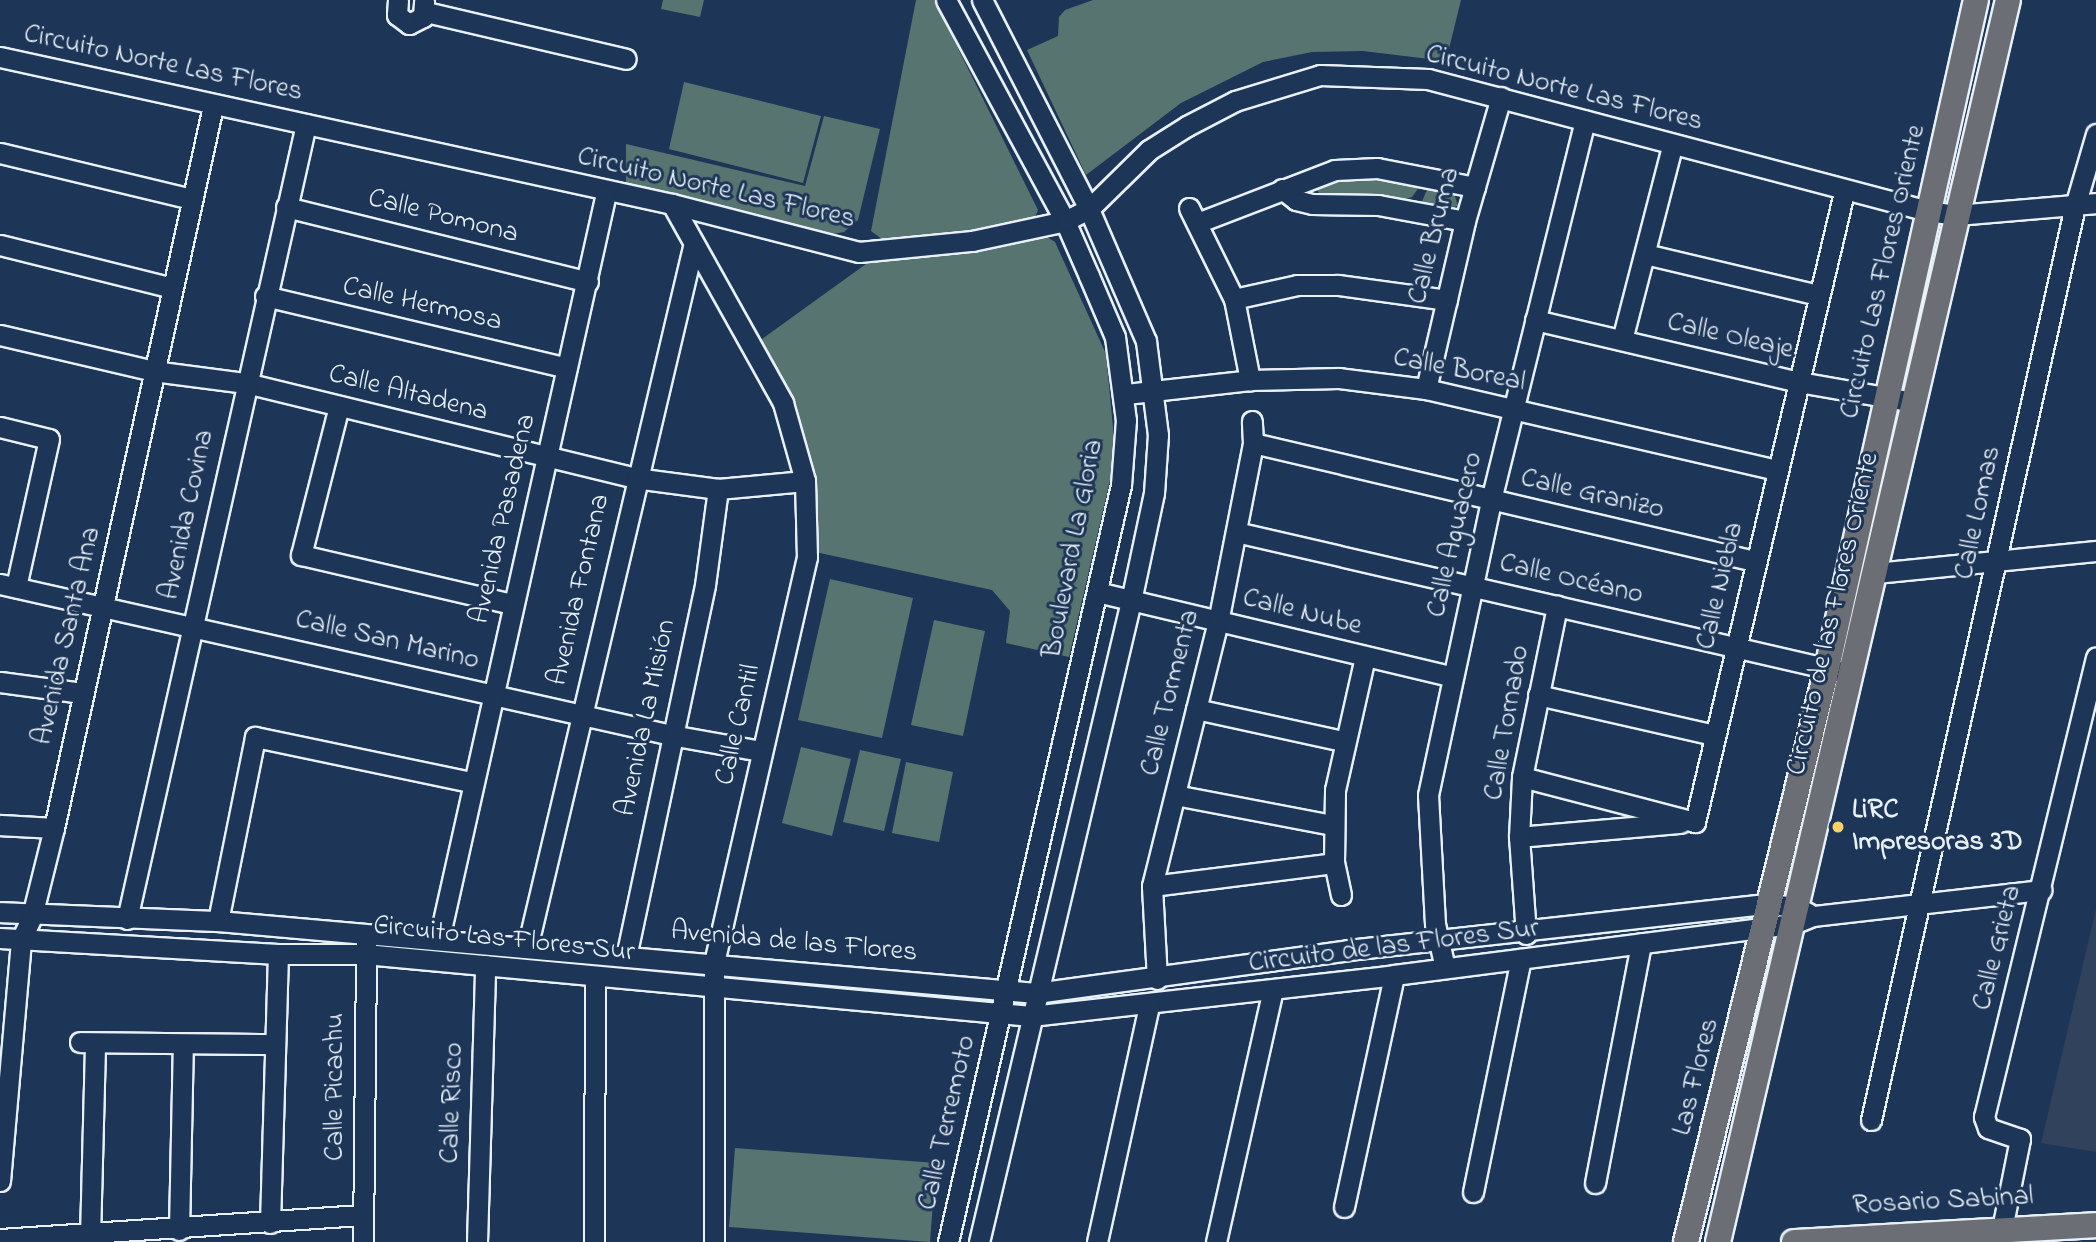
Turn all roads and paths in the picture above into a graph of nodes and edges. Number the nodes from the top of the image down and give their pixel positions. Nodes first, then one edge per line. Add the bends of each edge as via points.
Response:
1 (376, 0) edge
2 (946, 0) edge
3 (982, 0) edge
4 (1976, 0) edge
5 (2008, 0) edge
6 (397, 2) edge
7 (424, 6) edge
8 (0, 57) edge
9 (626, 59) dead end
10 (1501, 97) junction
11 (214, 106) junction
12 (1585, 120) junction
13 (306, 124) junction
14 (2096, 134) edge
15 (1672, 146) junction
16 (0, 155) edge
17 (1475, 187) junction
18 (1282, 189) junction
19 (1844, 192) junction
20 (606, 193) junction
21 (192, 199) junction
22 (672, 204) junction
23 (2096, 204) edge
24 (2075, 206) junction
25 (286, 207) junction
26 (1089, 209) junction
27 (1928, 211) junction
28 (1957, 215) junction
29 (1065, 221) junction
30 (1465, 221) junction
31 (0, 244) edge
32 (693, 247) junction
33 (1645, 254) junction
34 (588, 282) junction
35 (172, 288) junction
36 (1819, 295) junction
37 (265, 296) junction
38 (1234, 299) junction
39 (1447, 300) junction
40 (1535, 320) junction
41 (0, 335) edge
42 (1622, 340) junction
43 (567, 368) junction
44 (153, 371) junction
45 (1250, 380) junction
46 (1799, 382) junction
47 (246, 383) junction
48 (1426, 389) junction
49 (1154, 391) junction
50 (1126, 394) junction
51 (1885, 397) junction
52 (1914, 402) junction
53 (338, 406) junction
54 (1514, 410) junction
55 (1252, 421) dead end
56 (0, 427) edge
57 (1253, 443) junction
58 (547, 457) junction
59 (1777, 470) junction
60 (635, 478) junction
61 (805, 481) junction
62 (718, 489) junction
63 (1491, 500) junction
64 (1236, 532) junction
65 (2096, 551) edge
66 (1999, 557) junction
67 (1754, 561) junction
68 (1875, 573) junction
69 (8, 585) edge
70 (1474, 585) junction
71 (1097, 592) junction
72 (1131, 601) junction
73 (512, 604) junction
74 (1558, 606) junction
75 (105, 607) junction
76 (1218, 622) junction
77 (193, 624) junction
78 (1736, 647) junction
79 (1365, 657) junction
80 (2096, 657) edge
81 (1827, 668) junction
82 (1852, 674) junction
83 (1453, 677) junction
84 (0, 682) edge
85 (82, 694) junction
86 (494, 694) junction
87 (1538, 695) junction
88 (1196, 709) junction
89 (579, 713) junction
90 (671, 735) junction
91 (1714, 735) junction
92 (1343, 741) junction
93 (761, 751) junction
94 (1522, 777) junction
95 (471, 782) junction
96 (1175, 795) junction
97 (1695, 822) junction
98 (0, 825) edge
99 (1332, 825) junction
100 (54, 828) junction
101 (1519, 837) junction
102 (1334, 863) junction
103 (1152, 886) junction
104 (2042, 890) junction
105 (1341, 895) dead end
106 (1919, 904) junction
107 (0, 912) edge
108 (1766, 915) junction
109 (32, 916) junction
110 (1801, 916) junction
111 (127, 919) junction
112 (218, 920) junction
113 (366, 933) junction
114 (1526, 934) junction
115 (0, 938) edge
116 (439, 939) junction
117 (21, 940) junction
118 (1440, 941) junction
119 (1641, 943) junction
120 (527, 948) junction
121 (278, 954) junction
122 (365, 954) junction
123 (626, 957) junction
124 (1521, 959) junction
125 (713, 963) junction
126 (485, 965) junction
127 (1445, 968) junction
128 (1394, 975) junction
129 (594, 978) junction
130 (1157, 979) junction
131 (715, 989) junction
132 (1273, 990) junction
133 (1007, 991) junction
134 (1036, 993) junction
135 (1149, 1005) junction
136 (1002, 1016) junction
137 (1031, 1016) junction
138 (183, 1044) junction
139 (274, 1044) junction
140 (1871, 1121) dead end
141 (0, 1181) edge
142 (1595, 1183) dead end
143 (1473, 1192) dead end
144 (1344, 1206) dead end
145 (363, 1216) junction
146 (270, 1223) junction
147 (2096, 1225) edge
148 (2002, 1229) junction
149 (179, 1230) junction
150 (90, 1237) junction
151 (0, 1239) edge
152 (363, 1242) edge
153 (477, 1242) edge
154 (594, 1242) edge
155 (714, 1242) edge
156 (948, 1242) edge
157 (979, 1242) edge
158 (1097, 1242) edge
159 (1216, 1242) edge
160 (1686, 1242) edge
161 (1718, 1242) edge
162 (1794, 1242) edge

1 - 6 street
2 - 29 street, Boulevard La Gloria
3 - 26 street
4 - 27 main road, Circuito Las Flores Oriente
5 - 28 main road, Circuito de las Flores Oriente
6 - 7 street via 400,20 409,24 420,21
7 - 9 street
8 - 11 street, Circuito Norte Las Flores
10 - 12 street, Circuito Norte Las Flores
10 - 17 street, Calle Bruma
10 - 26 street, Circuito Norte Las Flores via 1427,79 1379,75 1320,75 1277,85 1235,101 1149,150
11 - 13 street, Circuito Norte Las Flores
11 - 21 street, Avenida Santa Ana
12 - 15 street, Circuito Norte Las Flores
12 - 40 street, Calle Aguacero
13 - 20 street, Circuito Norte Las Flores
13 - 25 street, Avenida Covina
14 - 24 street, Calle Lomas
15 - 19 street, Circuito Norte Las Flores
15 - 33 street
16 - 21 street
17 - 18 street via 1377,168 1335,170
17 - 30 street, Calle Bruma
18 - 30 street via 1296,200 1312,204 1378,205
18 - 38 street via 1193,215
19 - 27 street, Circuito Norte Las Flores
19 - 36 street, Calle Niebla
20 - 22 street, Circuito Norte Las Flores
20 - 34 street, Avenida Pasadena
21 - 35 street, Avenida Santa Ana
22 - 29 street, Circuito Norte Las Flores via 859,251 972,241
22 - 32 street, Calle Cantil
23 - 24 street, Circuito Norte Las Flores
24 - 28 street, Circuito Norte Las Flores
24 - 66 street, Calle Lomas
25 - 34 street, Calle Pomona
25 - 37 street, Avenida Covina
26 - 29 street, Circuito Norte Las Flores
26 - 49 street via 1146,341
27 - 28 street, Circuito Norte Las Flores
27 - 51 main road, Circuito Las Flores Oriente
28 - 52 main road, Circuito de las Flores Oriente
29 - 50 street, Boulevard La Gloria via 1115,337
30 - 39 street, Calle Bruma
31 - 35 street
32 - 60 street, Avenida Fontana
32 - 61 street, Calle Cantil via 783,403
33 - 36 street
33 - 42 street
34 - 43 street, Avenida Pasadena
35 - 44 street, Avenida Santa Ana
36 - 46 street, Calle Niebla
37 - 43 street, Calle Hermosa
37 - 47 street, Avenida Covina
38 - 39 street via 1297,285 1338,285
38 - 45 street
39 - 48 street, Calle Bruma
40 - 42 street, Calle Oleaje
40 - 54 street, Calle Aguacero
41 - 44 street, Calle Altadena
42 - 46 street, Calle Oleaje
43 - 58 street, Avenida Pasadena
44 - 47 street, Calle Altadena
44 - 75 street, Avenida Santa Ana
45 - 48 street, Calle Boreal via 1339,378
45 - 49 street, Calle Boreal
46 - 51 street, Calle Oleaje
46 - 59 street, Calle Niebla
47 - 53 street, Calle Altadena
47 - 77 street, Avenida Covina
48 - 54 street, Calle Boreal
49 - 50 street, Calle Boreal
49 - 72 street via 1158,435 1154,493
50 - 71 street, Boulevard La Gloria via 1121,485
51 - 52 street, Calle Oleaje
51 - 81 main road, Circuito Las Flores Oriente
52 - 68 main road, Circuito de las Flores Oriente
53 - 58 street, Calle Altadena
53 - 73 street via 301,555
54 - 59 street, Calle Boreal
54 - 63 street, Calle Aguacero
55 - 57 street, Calle Tormenta
56 - 69 street via 48,439
57 - 63 street, Calle Granizo
57 - 64 street, Calle Tormenta
58 - 60 street, Calle Altadena
58 - 73 street, Avenida Pasadena
59 - 67 street, Calle Niebla
60 - 62 street, Calle Altadena
60 - 89 street, Avenida Fontana
61 - 62 street, Calle Altadena
61 - 93 street, Calle Cantil via 807,557
62 - 90 street, Avenida La Misión via 705,585
63 - 67 street, Calle Granizo
63 - 70 street, Calle Aguacero
64 - 70 street, Calle Océano
64 - 76 street, Calle Tormenta
65 - 66 street
66 - 68 street
66 - 106 street, Calle Lomas
67 - 78 street, Calle Niebla
68 - 82 main road, Circuito de las Flores Oriente
69 - 75 street, Calle San Marino
70 - 74 street, Calle Océano
70 - 83 street, Calle Aguacero
71 - 72 street, Calle Nube
71 - 133 street, Boulevard La Gloria
72 - 76 street, Calle Nube
72 - 134 street
73 - 86 street, Avenida Pasadena
74 - 78 street, Calle Océano
74 - 87 street, Calle Tornado
75 - 77 street, Calle San Marino
75 - 85 street, Avenida Santa Ana
76 - 79 street, Calle Nube
76 - 88 street, Calle Tormenta
77 - 86 street, Calle San Marino
77 - 111 street, Avenida Covina
78 - 81 street, Calle Océano
78 - 91 street, Calle Niebla
79 - 83 street, Calle Nube
79 - 92 street
80 - 104 street, Calle Grieta
81 - 82 street, Calle Océano
81 - 108 main road, Circuito Las Flores Oriente
82 - 110 main road, Circuito de las Flores Oriente
83 - 118 street, Calle Aguacero via 1429,795 1435,924
84 - 85 street
85 - 100 street, Avenida Santa Ana
86 - 89 street, Calle San Marino
86 - 95 street, Avenida Pasadena
87 - 91 street
87 - 94 street, Calle Tornado
88 - 92 street
88 - 96 street, Calle Tormenta
89 - 90 street, Calle San Marino
89 - 120 street, Avenida Fontana
90 - 93 street, Calle San Marino
90 - 123 street, Avenida La Misión
91 - 97 street, Calle Niebla
92 - 99 street
93 - 125 street, Calle Cantil
94 - 97 street
94 - 101 street, Calle Tornado
95 - 112 street via 255,737
95 - 116 street, Avenida Pasadena
96 - 99 street
96 - 103 street, Calle Tormenta
97 - 101 street
98 - 100 street
99 - 102 street
100 - 109 street, Avenida Santa Ana
101 - 114 street, Calle Tornado
102 - 103 street
102 - 105 street
103 - 130 street, Calle Tormenta
104 - 106 street
104 - 148 street, Calle Grieta via 1984,1117 1988,1128 2020,1139
106 - 110 street
106 - 140 street, Calle Lomas
107 - 109 street, Circuito Las Flores Sur
108 - 110 street
108 - 114 street
108 - 119 street, Circuito de las Flores Sur
108 - 160 main road, Las Flores
109 - 111 street, Circuito Las Flores Sur
109 - 117 street, Avenida Santa Ana
110 - 161 main road, Circuito de las Flores Oriente
111 - 112 street, Circuito Las Flores Sur
112 - 113 street, Circuito Las Flores Sur
113 - 116 street, Avenida de las Flores
113 - 122 street, Calle Picachu
114 - 118 street
115 - 117 street, Circuito Las Flores Sur
116 - 120 street, Avenida de las Flores
117 - 121 street, Circuito Las Flores Sur
117 - 141 street, Avenida Santa Ana
118 - 127 street, Calle Aguacero
118 - 130 street
119 - 124 street, Circuito de las Flores Sur
119 - 142 street
120 - 123 street, Avenida de las Flores
121 - 122 street, Circuito Las Flores Sur
121 - 139 street
122 - 126 street, Circuito Las Flores Sur
122 - 145 street, Calle Picachu
123 - 125 street, Avenida de las Flores
124 - 127 street, Circuito de las Flores Sur
124 - 143 street
125 - 131 street, Calle Cantil
125 - 133 street, Avenida de las Flores
126 - 129 street, Circuito Las Flores Sur
126 - 153 street, Calle Risco
127 - 128 street, Circuito de las Flores Sur
128 - 132 street, Circuito de las Flores Sur
128 - 144 street
129 - 131 street, Circuito Las Flores Sur
129 - 154 street
130 - 134 street
131 - 136 street, Circuito Las Flores Sur
131 - 155 street, Calle Cantil
132 - 135 street, Circuito de las Flores Sur
132 - 159 street
133 - 134 street
133 - 136 street, Boulevard La Gloria
134 - 137 street
135 - 137 street, Circuito de las Flores Sur
135 - 158 street
136 - 137 street, Circuito de las Flores Sur
136 - 156 street, Calle Terremoto
137 - 157 street, Calle Terremoto
138 - 139 street
138 - 149 street
138 - 150 street via 87,1043
139 - 146 street
145 - 146 street
145 - 152 street, Calle Picachu
146 - 149 street
147 - 148 main road, Rosario Sabinal
148 - 162 main road, Rosario Sabinal
149 - 150 street
150 - 151 street

